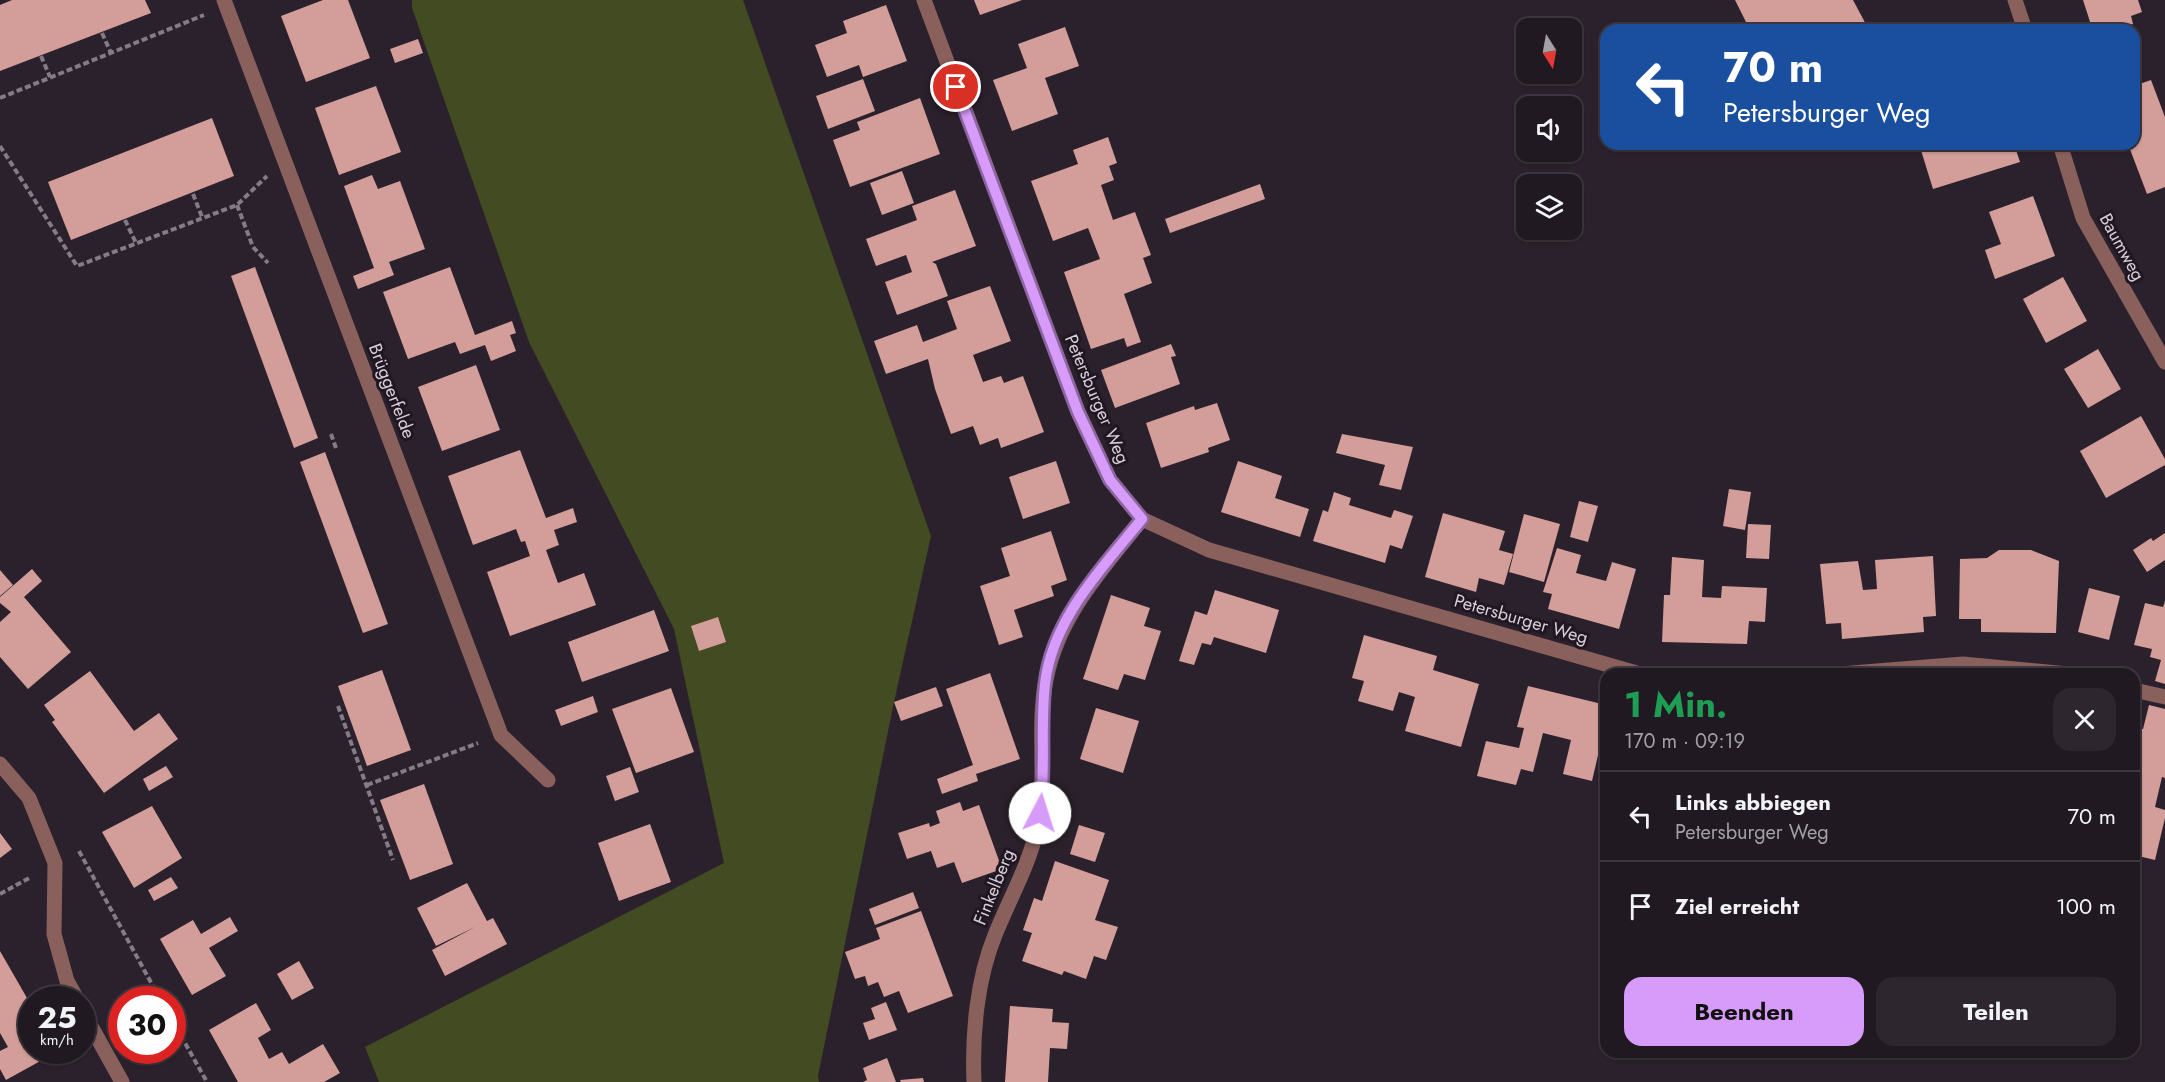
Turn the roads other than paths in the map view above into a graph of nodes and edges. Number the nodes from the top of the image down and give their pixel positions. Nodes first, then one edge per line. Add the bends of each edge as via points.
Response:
1 (924, 0) edge
2 (2016, 0) edge
3 (225, 3) edge
4 (2023, 24) edge
5 (2062, 150) edge
6 (2165, 362) edge
7 (1142, 519) junction
8 (1619, 668) edge
9 (1914, 668) edge
10 (2005, 668) edge
11 (2140, 691) edge
12 (2165, 697) edge
13 (0, 764) edge
14 (548, 780) dead end
15 (70, 986) edge
16 (96, 1035) edge
17 (122, 1082) edge
18 (974, 1082) edge

1 - 7 street, Petersburger Weg via 1078,412 1110,480
2 - 4 street
3 - 14 street, Brüggerfelde via 501,735
5 - 6 street, Baumweg via 2083,218
7 - 8 street, Petersburger Weg via 1209,550
7 - 18 street, Finkelberg via 1080,596 1056,644 1045,681 1042,795 1037,831 994,938 978,1003
9 - 10 street via 1963,664
11 - 12 street
13 - 15 street via 29,798 55,863 54,934
16 - 17 street

